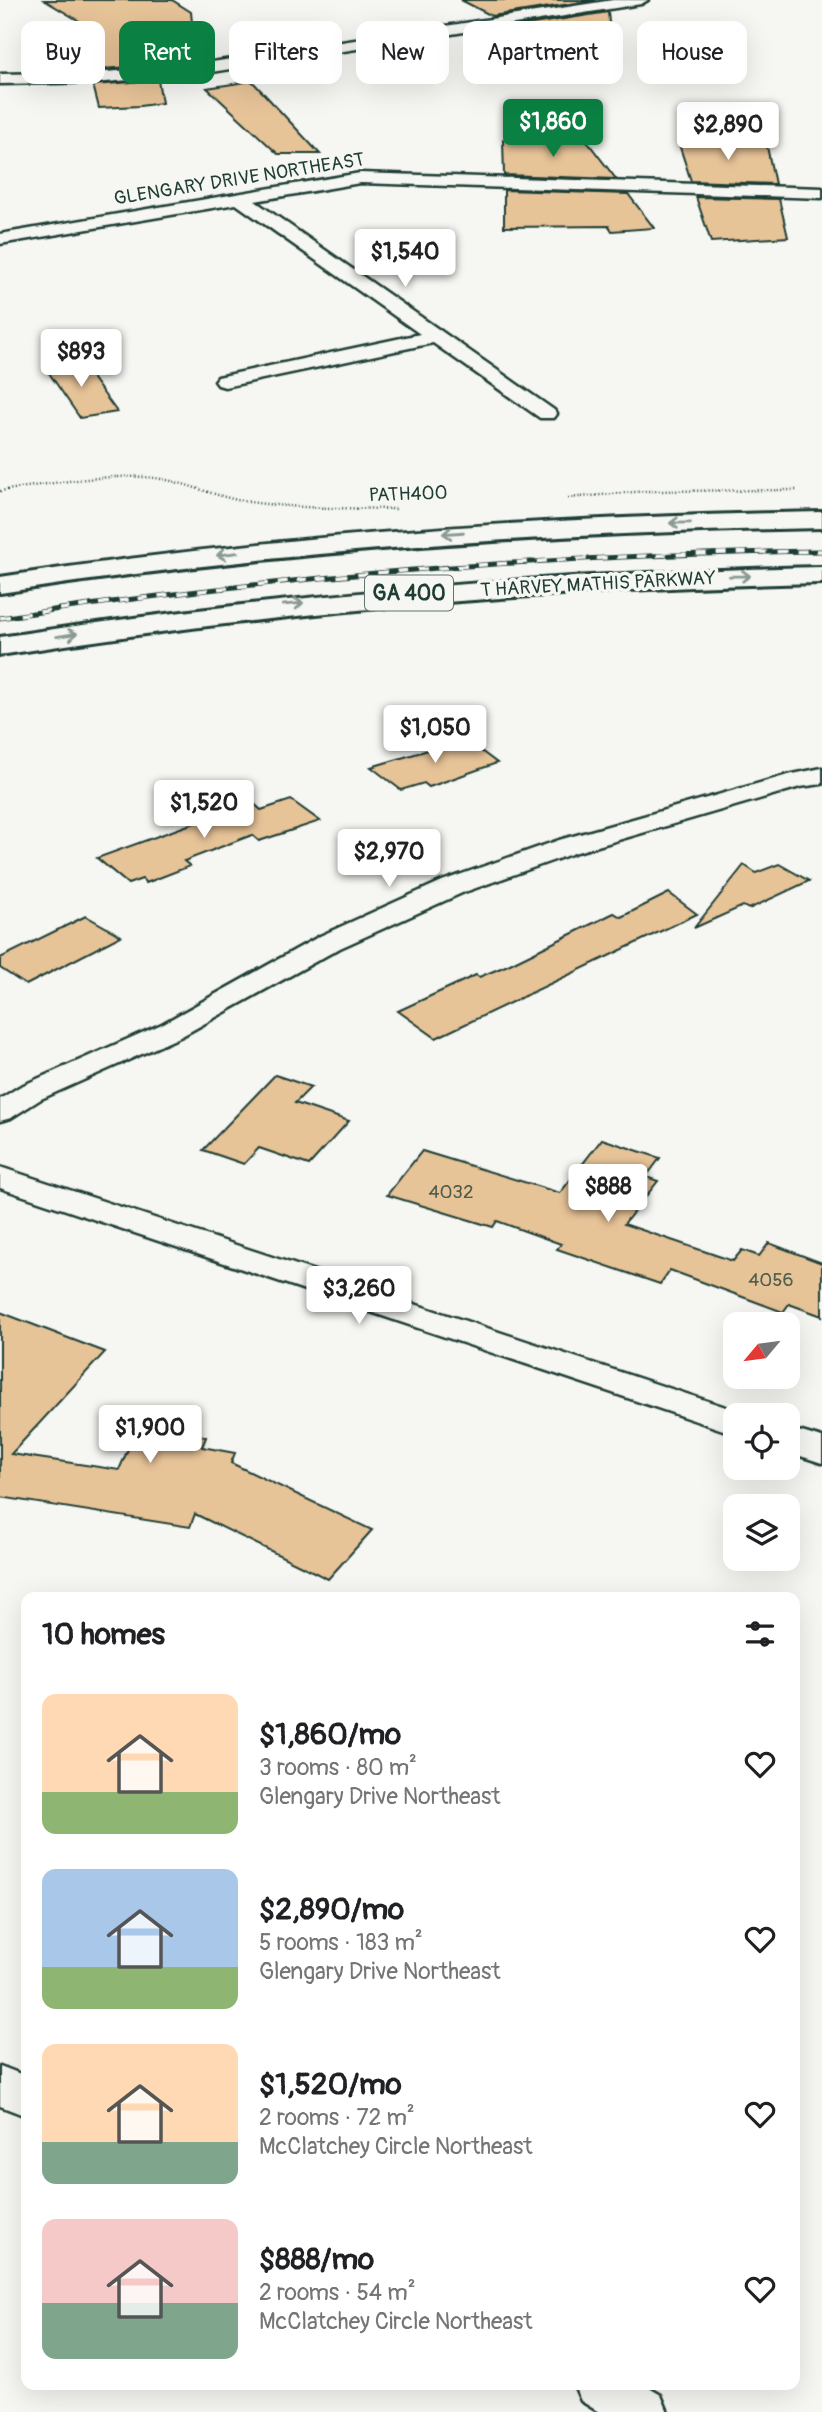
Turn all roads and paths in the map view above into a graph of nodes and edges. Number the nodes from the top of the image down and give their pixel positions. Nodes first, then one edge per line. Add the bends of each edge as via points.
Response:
1 (641, 0) edge
2 (0, 79) edge
3 (822, 193) edge
4 (239, 198) junction
5 (0, 239) edge
6 (438, 336) junction
7 (225, 381) dead end
8 (547, 414) dead end
9 (798, 490) dead end
10 (0, 491) edge
11 (558, 498) dead end
12 (400, 509) dead end
13 (822, 520) edge
14 (822, 575) edge
15 (0, 585) edge
16 (0, 646) edge
17 (822, 776) edge
18 (0, 1112) edge
19 (0, 1177) edge
20 (723, 1418) edge
21 (800, 1444) edge
22 (822, 1451) edge
23 (0, 2085) edge
24 (21, 2095) edge
25 (607, 2390) edge
26 (644, 2412) edge

1 - 2 street via 199,69
3 - 4 street, GLENGARY DRIVE NORTHEAST via 379,177
4 - 5 street, GLENGARY DRIVE NORTHEAST
4 - 6 street
6 - 7 street
6 - 8 street
9 - 11 path via 646,491
10 - 12 path, PATH400 via 82,479 143,477 177,480 239,500 286,508
13 -> 15 highway via 621,524 380,538
16 -> 14 highway, T HARVEY MATHIS PARKWAY / GA 400 via 164,620 403,593 640,579
17 - 18 street via 568,846 452,887 330,942 172,1030 30,1093
19 - 20 street
21 - 22 street
23 - 24 street
25 - 26 street

